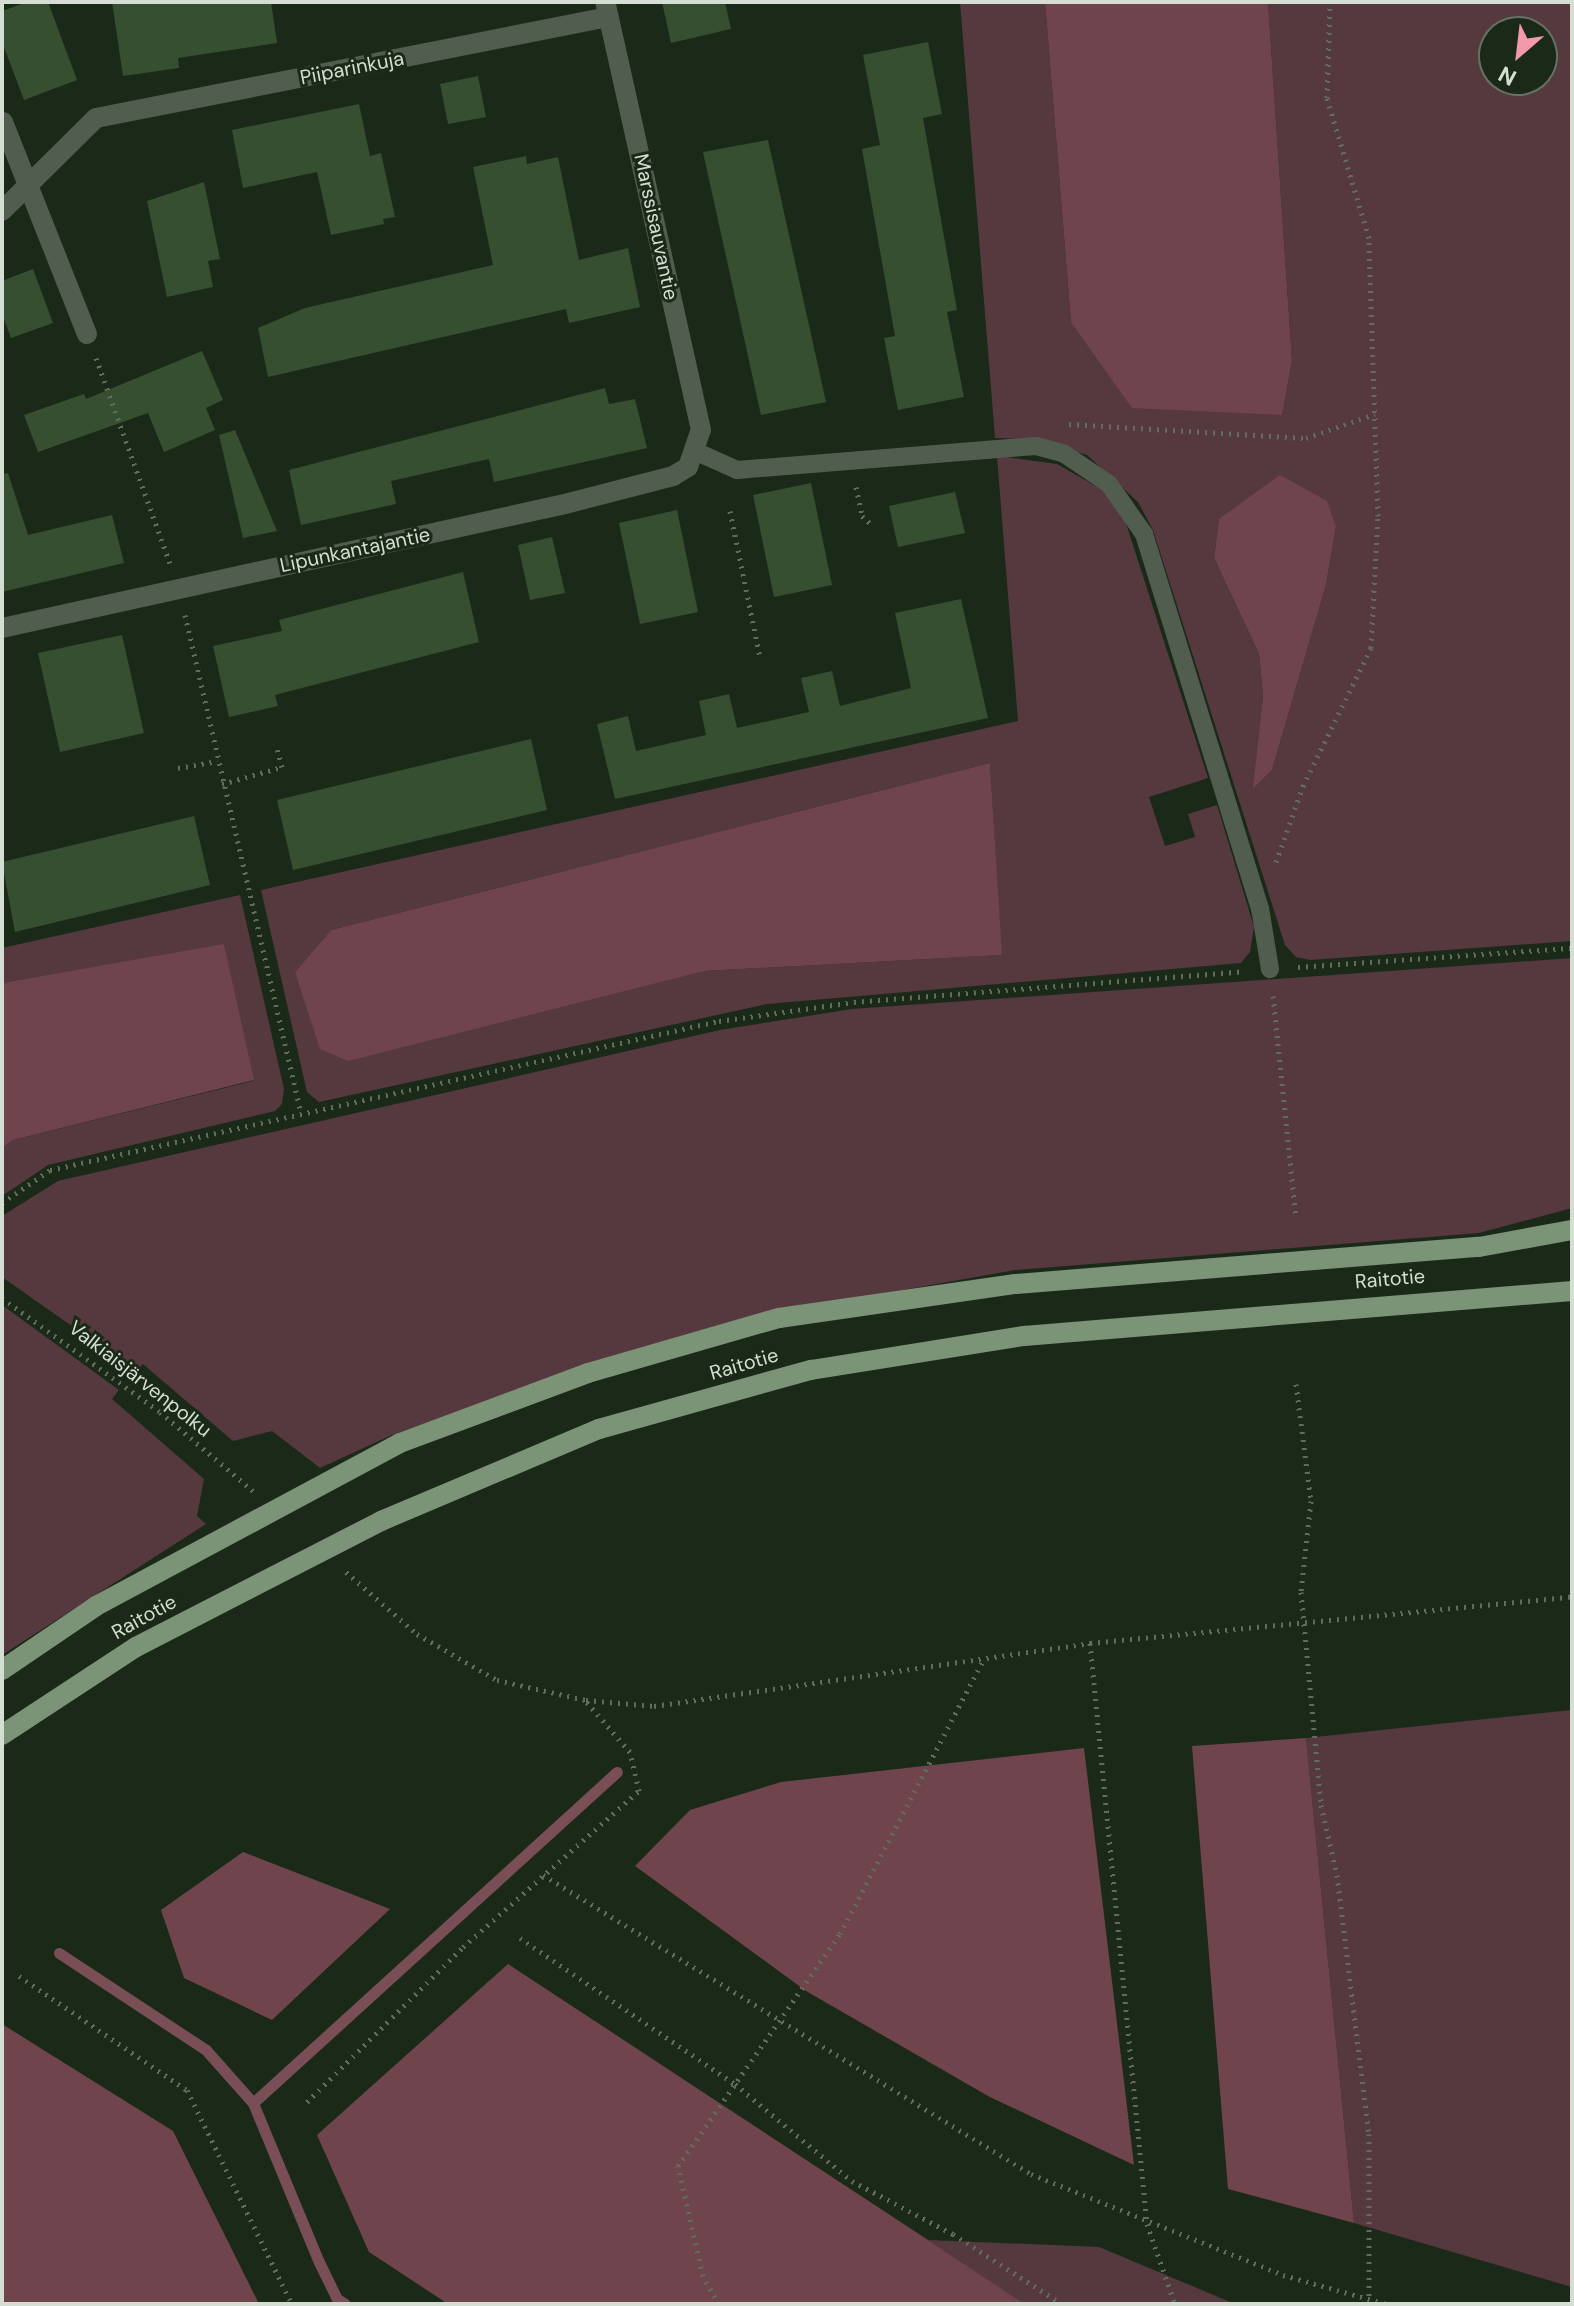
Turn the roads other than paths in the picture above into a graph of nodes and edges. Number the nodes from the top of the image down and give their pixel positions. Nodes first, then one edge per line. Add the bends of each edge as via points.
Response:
1 (606, 10) edge
2 (3, 122) edge
3 (28, 185) junction
4 (2, 211) edge
5 (87, 334) road end
6 (697, 452) junction
7 (2, 628) edge
8 (1270, 969) road end
9 (1572, 1230) edge
10 (1572, 1291) edge
11 (2, 1670) edge
12 (2, 1735) edge

1 - 3 street, Piiparinkuja via 96,118
1 - 6 street, Marssisauvantie via 701,430
2 - 3 street
3 - 4 street
3 - 5 street
6 - 7 street, Lipunkantajantie via 688,467 673,476
6 - 8 lane via 737,470 1036,446 1063,453 1109,484 1144,534 1260,908
9 - 11 main road, Raitotie via 1479,1247 1016,1284 779,1318 588,1373 400,1443 96,1606
10 - 12 main road, Raitotie via 1024,1336 811,1370 629,1421 381,1521 136,1647

